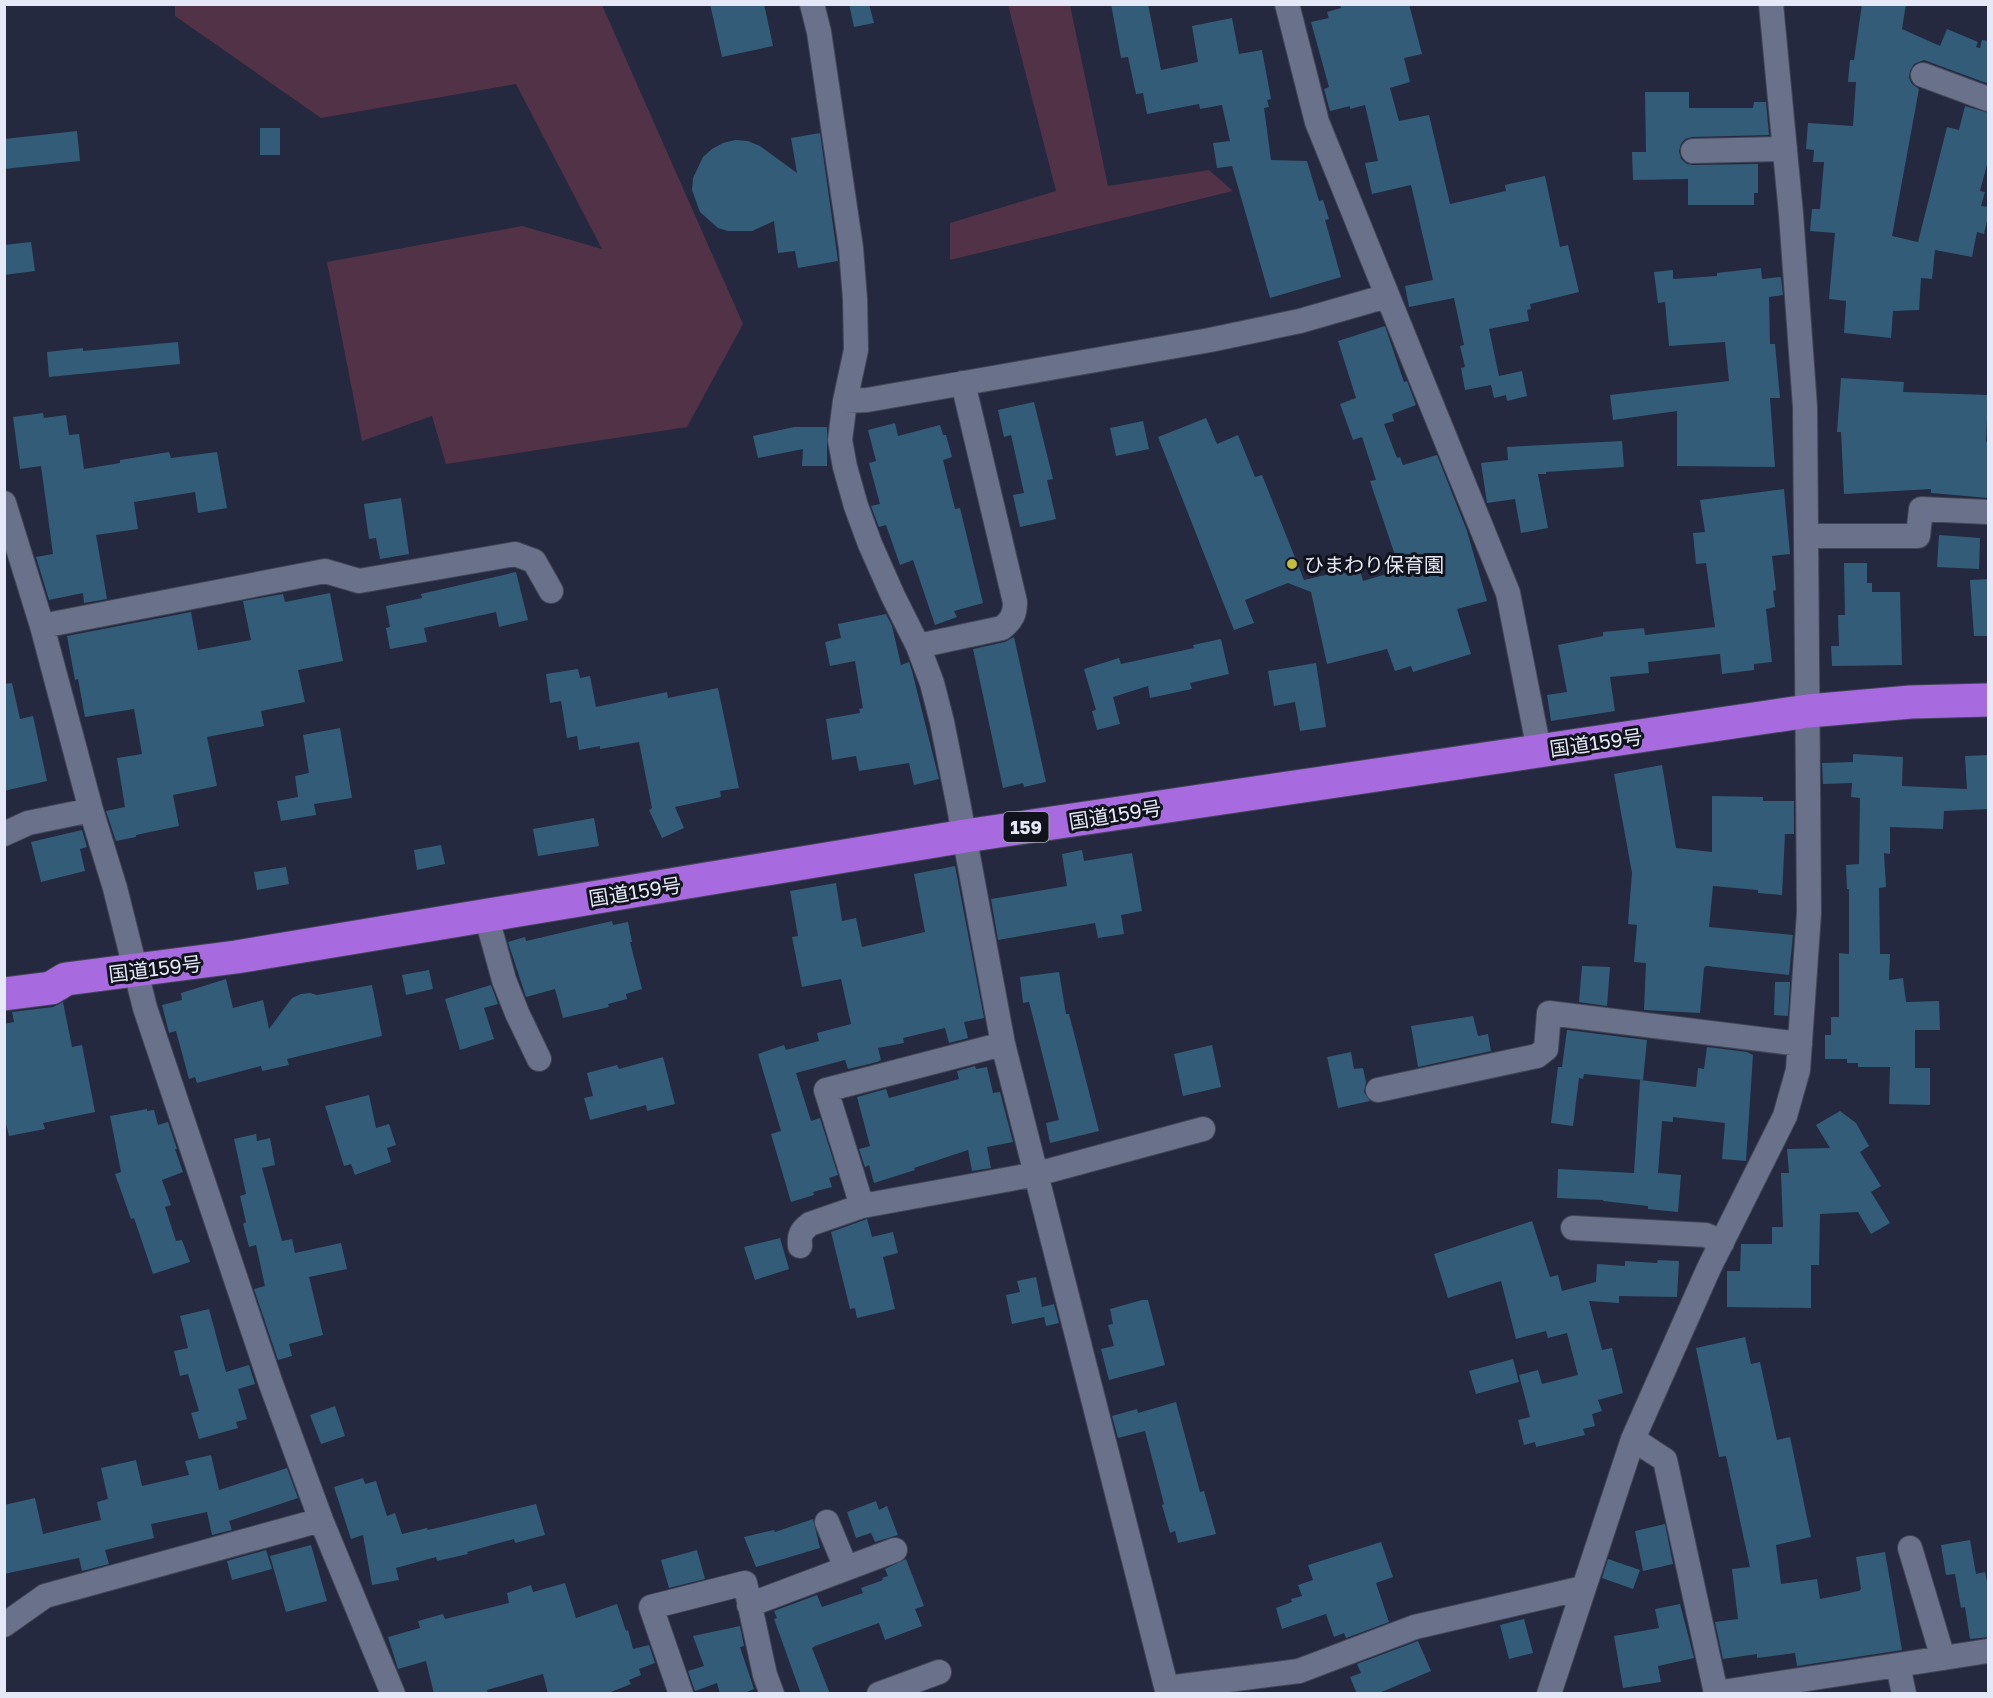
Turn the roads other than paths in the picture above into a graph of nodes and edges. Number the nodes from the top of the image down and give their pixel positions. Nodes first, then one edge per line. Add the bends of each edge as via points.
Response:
1 (812, 4) edge
2 (1287, 4) edge
3 (1771, 4) edge
4 (1923, 75) dead end
5 (1989, 99) edge
6 (1785, 149) junction
7 (1693, 151) dead end
8 (1387, 296) junction
9 (963, 383) junction
10 (845, 401) junction
11 (4, 503) edge
12 (1989, 512) edge
13 (1806, 536) junction
14 (551, 591) dead end
15 (42, 626) junction
16 (918, 646) junction
17 (1989, 700) edge
18 (1808, 711) junction
19 (1539, 750) junction
20 (91, 810) junction
21 (4, 834) edge
22 (964, 836) junction
23 (486, 915) junction
24 (135, 970) junction
25 (4, 978) edge
26 (66, 979) junction
27 (4, 994) edge
28 (1003, 1044) junction
29 (1800, 1044) junction
30 (539, 1059) dead end
31 (1378, 1090) dead end
32 (1203, 1129) dead end
33 (1037, 1174) junction
34 (862, 1206) junction
35 (1573, 1228) dead end
36 (1722, 1243) junction
37 (800, 1246) dead end
38 (1633, 1439) junction
39 (321, 1520) junction
40 (827, 1522) dead end
41 (1910, 1548) dead end
42 (895, 1550) dead end
43 (846, 1568) junction
44 (1583, 1588) junction
45 (749, 1605) junction
46 (4, 1625) edge
47 (1989, 1651) edge
48 (1943, 1658) junction
49 (1898, 1665) junction
50 (939, 1672) dead end
51 (1168, 1691) edge
52 (393, 1694) edge
53 (681, 1694) edge
54 (772, 1694) edge
55 (879, 1694) edge
56 (1549, 1694) edge
57 (1904, 1694) edge

1 - 10 street via 851,248 856,350
2 - 8 street via 1317,122
3 - 6 street
4 - 5 street
6 - 7 street
6 - 13 street via 1805,407
8 - 9 street via 1300,321 1210,340
8 - 19 street via 1508,593
9 - 10 street
9 - 16 street via 1015,612 1011,622 1002,628
10 - 16 street via 840,440 844,467 893,596
11 - 15 street
12 - 13 street via 1921,509 1918,536
13 - 18 street
14 - 15 street via 534,561 515,554 359,581 325,571
15 - 20 street
16 - 22 street via 942,722
17 - 18 highway, 国道159号 / 159
18 - 19 highway, 国道159号 / 159
18 - 29 street via 1809,913
19 - 22 highway, 国道159号 / 159
20 - 21 street via 28,823
20 - 24 street
22 - 23 highway, 国道159号 / 159
22 - 28 street
23 - 24 highway, 国道159号 / 159
23 - 30 street via 504,980
24 - 26 highway, 国道159号 / 159
24 - 39 street via 224,1246
25 - 26 highway, 国道159号 / 159 via 50,973
26 - 27 highway, 国道159号 / 159 via 51,988
28 - 33 street
28 - 34 street via 826,1090
29 - 31 street via 1549,1013 1546,1049 1537,1056
29 - 36 street via 1798,1070 1785,1116
32 - 33 street
33 - 34 street
33 - 51 street
34 - 37 street via 810,1224 799,1236
35 - 36 street via 1706,1236
36 - 38 street
38 - 44 street
38 - 49 street via 1665,1460 1716,1693
39 - 46 street via 45,1596
39 - 52 street
40 - 43 street
41 - 48 street
42 - 43 street
43 - 45 street
44 - 51 street via 1415,1627 1299,1671
44 - 56 street
45 - 53 street via 746,1583 651,1607
45 - 54 street
47 - 48 street
48 - 49 street
49 - 57 street
50 - 55 street

